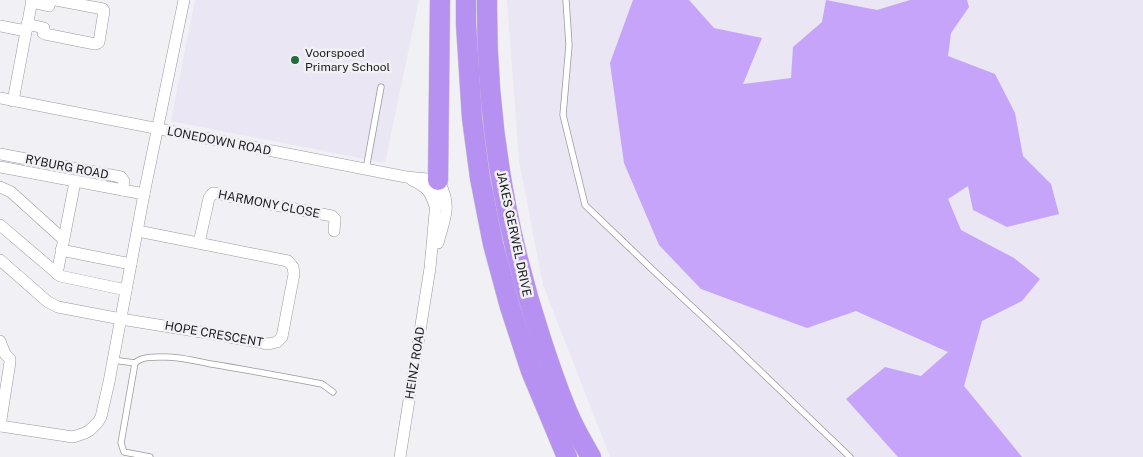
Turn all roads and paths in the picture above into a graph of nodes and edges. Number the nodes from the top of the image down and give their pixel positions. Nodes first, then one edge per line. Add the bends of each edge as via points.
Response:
1 (184, 0) edge
2 (440, 0) edge
3 (466, 0) edge
4 (487, 0) edge
5 (566, 0) edge
6 (31, 1) edge
7 (49, 11) edge
8 (0, 26) edge
9 (26, 28) junction
10 (382, 87) dead end
11 (0, 98) edge
12 (12, 101) junction
13 (158, 128) junction
14 (0, 154) edge
15 (0, 167) edge
16 (366, 169) junction
17 (406, 177) junction
18 (438, 180) junction
19 (75, 182) junction
20 (0, 187) edge
21 (122, 190) junction
22 (144, 194) junction
23 (436, 210) junction
24 (0, 225) edge
25 (138, 231) junction
26 (334, 231) dead end
27 (199, 243) junction
28 (62, 245) junction
29 (0, 260) edge
30 (131, 264) junction
31 (430, 268) junction
32 (57, 274) junction
33 (126, 290) junction
34 (121, 319) junction
35 (0, 341) edge
36 (3, 354) edge
37 (113, 360) junction
38 (135, 363) junction
39 (333, 392) dead end
40 (0, 426) edge
41 (150, 457) edge
42 (400, 457) edge
43 (567, 457) edge
44 (591, 457) edge
45 (850, 457) edge

1 - 13 street
2 - 18 highway
3 - 43 highway, JAKES GERWEL DRIVE via 472,118 492,244 531,371
4 - 44 highway, JAKES GERWEL DRIVE via 493,118 513,239 550,366
5 - 45 lane via 569,45 563,115 584,205
6 - 7 street
6 - 9 street
7 - 7 street via 103,9 99,42 95,44 45,34
7 - 9 street
8 - 9 street
9 - 12 street
10 - 16 lane
11 - 12 street, LONEDOWN ROAD
12 - 13 street, LONEDOWN ROAD
13 - 16 street, LONEDOWN ROAD
13 - 22 street
14 - 21 street, RYBURG ROAD via 121,177 124,181
15 - 19 street, RYBURG ROAD
16 - 17 street, LONEDOWN ROAD
17 - 18 street, LONEDOWN ROAD
17 - 23 street via 425,187
18 - 23 street, HEINZ ROAD
18 - 31 street, HEINZ ROAD via 447,210
19 - 21 street, RYBURG ROAD
19 - 28 street
20 - 28 street via 11,192
21 - 22 street, RYBURG ROAD
22 - 25 street
23 - 31 street, HEINZ ROAD
24 - 32 street
25 - 27 street, HOPE CRESCENT
25 - 30 street
26 - 27 street, HARMONY CLOSE via 335,219 332,216 212,193 208,198
27 - 34 street, HOPE CRESCENT via 288,261 292,265 294,274 279,340 268,344
28 - 30 street
28 - 32 street
29 - 34 street via 48,302
30 - 33 street
31 - 42 street, HEINZ ROAD
32 - 33 street
33 - 34 street
34 - 37 street
35 - 36 street
36 - 40 street via 10,362
37 - 38 lane
37 - 40 street via 102,412 98,422 85,433 73,437
38 - 39 lane via 146,358 167,357 322,384
38 - 41 lane via 121,443 126,453

